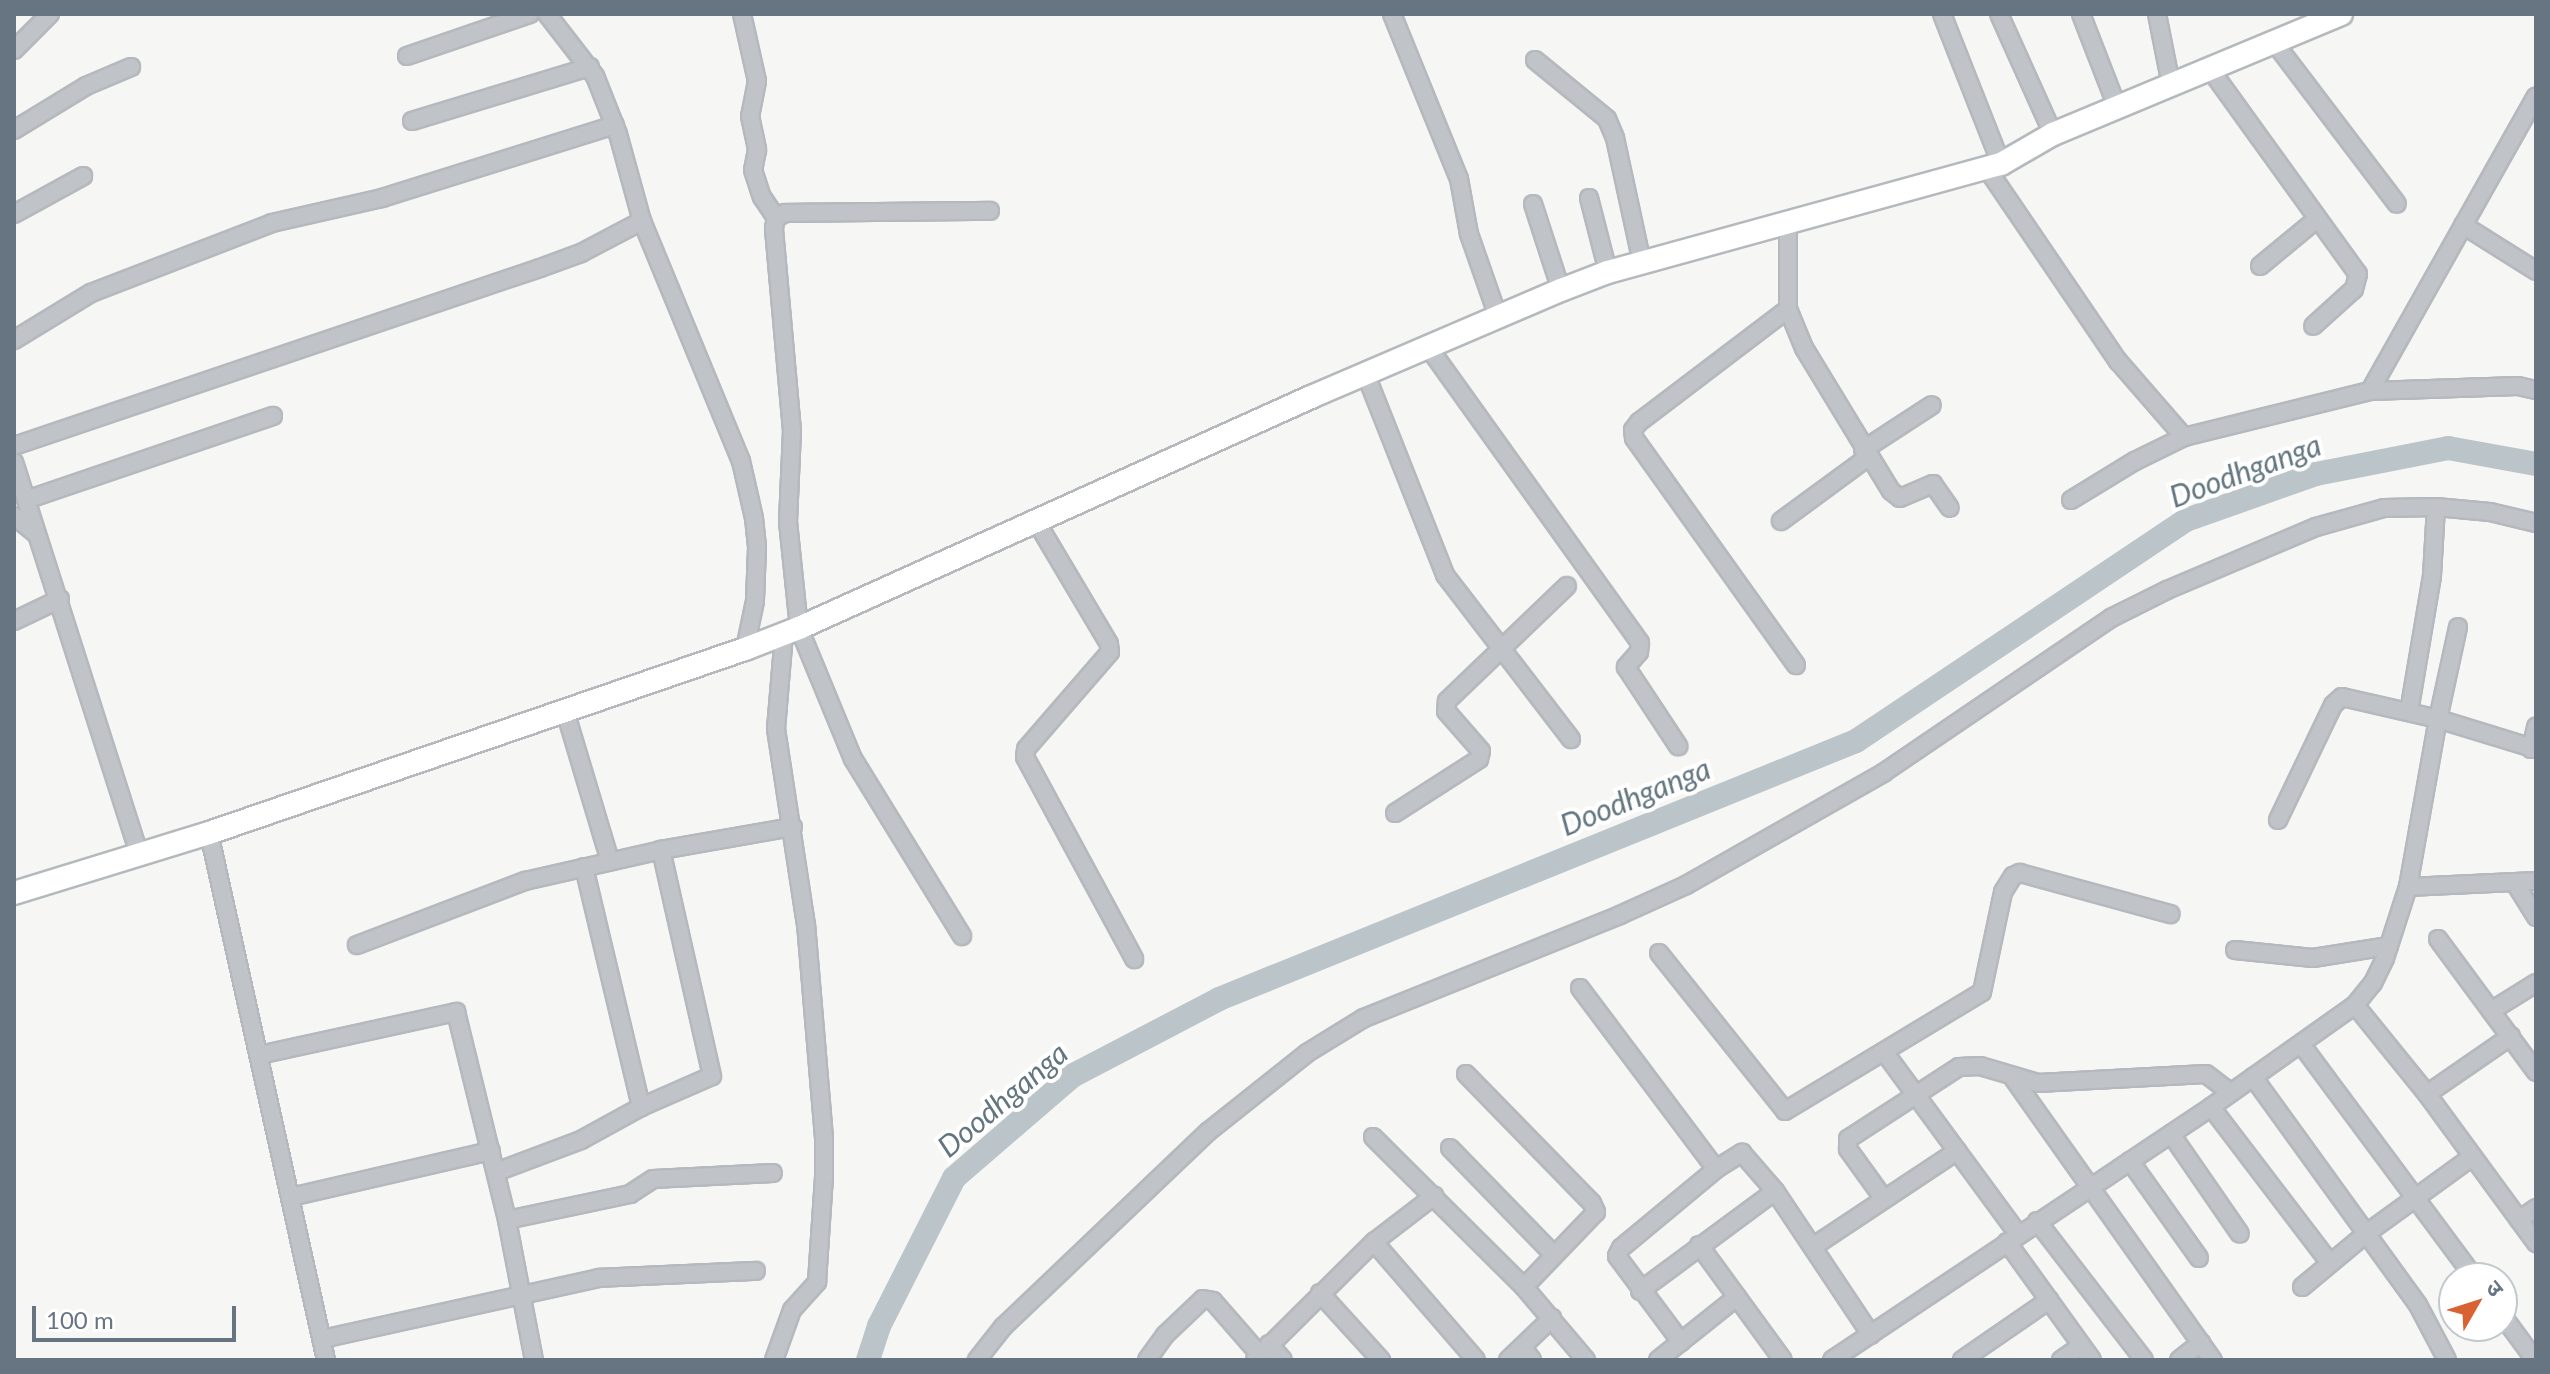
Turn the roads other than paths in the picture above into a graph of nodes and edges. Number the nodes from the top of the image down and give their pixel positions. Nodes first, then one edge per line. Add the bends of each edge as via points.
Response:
1 (50, 14) edge
2 (530, 14) edge
3 (547, 14) edge
4 (742, 14) edge
5 (1392, 14) edge
6 (1942, 14) edge
7 (1999, 14) edge
8 (2081, 14) edge
9 (2157, 14) edge
10 (2341, 14) edge
11 (2274, 42) junction
12 (14, 50) edge
13 (407, 56) dead end
14 (1535, 60) dead end
15 (131, 67) dead end
16 (590, 67) junction
17 (2210, 69) junction
18 (2171, 85) junction
19 (2536, 96) edge
20 (2117, 107) junction
21 (412, 121) dead end
22 (615, 125) junction
23 (14, 130) edge
24 (2053, 134) junction
25 (1993, 165) junction
26 (83, 176) dead end
27 (1589, 198) dead end
28 (1533, 204) dead end
29 (2397, 204) dead end
30 (990, 211) dead end
31 (14, 214) edge
32 (776, 218) junction
33 (2317, 219) junction
34 (642, 221) junction
35 (1788, 221) junction
36 (2463, 225) junction
37 (1642, 263) junction
38 (2260, 266) dead end
39 (2536, 271) edge
40 (1608, 272) junction
41 (1561, 290) junction
42 (1788, 309) junction
43 (1498, 317) junction
44 (2313, 326) dead end
45 (14, 340) edge
46 (1429, 348) junction
47 (1366, 375) junction
48 (2536, 390) edge
49 (2370, 391) junction
50 (1932, 405) dead end
51 (273, 416) dead end
52 (2184, 437) junction
53 (14, 446) edge
54 (1866, 454) junction
55 (14, 462) edge
56 (26, 500) junction
57 (2071, 500) dead end
58 (2436, 507) junction
59 (1950, 508) dead end
60 (14, 516) edge
61 (1036, 521) junction
62 (1781, 521) dead end
63 (2536, 523) edge
64 (36, 534) junction
65 (1567, 586) dead end
66 (60, 599) junction
67 (14, 621) edge
68 (2458, 627) dead end
69 (792, 631) junction
70 (745, 649) junction
71 (1502, 652) junction
72 (1796, 665) dead end
73 (565, 711) junction
74 (2409, 712) junction
75 (2438, 719) junction
76 (2536, 727) edge
77 (1571, 739) dead end
78 (1678, 746) dead end
79 (2534, 749) edge
80 (1395, 813) dead end
81 (2278, 820) dead end
82 (793, 827) junction
83 (209, 833) junction
84 (661, 850) junction
85 (139, 854) junction
86 (610, 861) junction
87 (584, 867) junction
88 (2536, 881) edge
89 (2515, 883) junction
90 (2408, 887) junction
91 (14, 893) edge
92 (2170, 914) dead end
93 (2536, 917) edge
94 (962, 936) dead end
95 (2438, 939) dead end
96 (357, 945) dead end
97 (2389, 946) junction
98 (2235, 950) dead end
99 (1659, 953) dead end
100 (1134, 959) dead end
101 (2536, 983) edge
102 (1580, 988) dead end
103 (2355, 1005) junction
104 (2491, 1011) junction
105 (2511, 1036) junction
106 (2301, 1044) junction
107 (1885, 1053) junction
108 (259, 1055) junction
109 (2536, 1072) edge
110 (1466, 1074) dead end
111 (2253, 1077) junction
112 (2013, 1078) junction
113 (2230, 1092) junction
114 (1916, 1094) junction
115 (2427, 1094) junction
116 (641, 1107) junction
117 (2211, 1107) junction
118 (2171, 1134) junction
119 (1373, 1137) dead end
120 (1450, 1148) dead end
121 (491, 1151) junction
122 (1957, 1151) junction
123 (2472, 1157) junction
124 (2130, 1161) junction
125 (1716, 1169) junction
126 (496, 1172) junction
127 (773, 1173) dead end
128 (2088, 1187) junction
129 (1775, 1191) junction
130 (1434, 1196) junction
131 (2415, 1196) junction
132 (291, 1197) junction
133 (1884, 1199) junction
134 (2536, 1208) edge
135 (507, 1220) junction
136 (2519, 1220) junction
137 (2037, 1221) junction
138 (2367, 1233) junction
139 (2240, 1234) dead end
140 (2013, 1238) junction
141 (1374, 1242) junction
142 (2536, 1243) edge
143 (1699, 1245) junction
144 (1814, 1246) junction
145 (1554, 1255) junction
146 (2199, 1258) dead end
147 (2463, 1262) edge
148 (2330, 1263) junction
149 (756, 1271) dead end
150 (1524, 1287) junction
151 (2302, 1287) dead end
152 (1640, 1291) junction
153 (1320, 1293) junction
154 (521, 1295) junction
155 (1737, 1297) junction
156 (2049, 1300) junction
157 (1552, 1318) junction
158 (1871, 1335) junction
159 (2518, 1337) edge
160 (322, 1339) junction
161 (1681, 1342) junction
162 (2201, 1343) junction
163 (2081, 1346) junction
164 (1261, 1353) edge
165 (1527, 1353) edge
166 (326, 1360) edge
167 (534, 1360) edge
168 (774, 1360) edge
169 (977, 1360) edge
170 (1147, 1360) edge
171 (1283, 1360) edge
172 (1381, 1360) edge
173 (1476, 1360) edge
174 (1508, 1360) edge
175 (1586, 1360) edge
176 (1658, 1360) edge
177 (1783, 1360) edge
178 (1832, 1360) edge
179 (1962, 1360) edge
180 (2061, 1360) edge
181 (2092, 1360) edge
182 (2144, 1360) edge
183 (2179, 1360) edge
184 (2213, 1360) edge
185 (2447, 1360) edge
186 (2535, 1360) edge

1 - 12 street
2 - 13 street
3 - 16 street
4 - 32 street via 757,81 750,116 756,138 754,177
5 - 43 street via 1459,179 1469,234
6 - 25 street
7 - 24 street
8 - 20 street
9 - 18 street
10 - 11 main road
11 - 17 main road
11 - 29 street
14 - 37 street via 1607,119
15 - 23 street via 86,86
16 - 21 street
16 - 22 street
17 - 18 main road
17 - 33 street
18 - 20 main road
19 - 36 street
20 - 24 main road
22 - 34 street
22 - 45 street via 382,198 272,223 91,293
24 - 25 main road
25 - 35 main road
25 - 52 street via 2118,361
26 - 31 street
27 - 40 street
28 - 41 street
30 - 32 street via 785,213
32 - 69 street via 792,431
33 - 38 street
33 - 44 street via 2358,279 2354,289
34 - 53 street via 540,268
34 - 70 street via 714,390 749,491 757,575
35 - 37 main road
35 - 42 street
36 - 39 street
36 - 49 street
37 - 40 main road
40 - 41 main road
41 - 43 main road
42 - 54 street via 1804,348
42 - 72 street via 1633,430
43 - 46 main road
46 - 47 main road
46 - 78 street via 1640,643 1626,667
47 - 61 main road
47 - 71 street via 1432,549
48 - 49 street via 2518,386
49 - 52 street
50 - 54 street
51 - 56 street
52 - 57 street
54 - 59 street via 1895,495 1900,498 1933,484
54 - 62 street
55 - 56 street
56 - 64 street
58 - 63 street
58 - 74 street via 2432,576
58 - 169 street via 2384,508 2316,527 2167,590 2111,618 1883,773 1686,885 1364,1018 1307,1053 1209,1131 1031,1299
60 - 64 street
61 - 69 main road
61 - 100 street via 1110,652 1026,749 1025,757
64 - 66 street
65 - 71 street
66 - 67 street
66 - 85 street
68 - 75 street
69 - 70 main road
69 - 82 street via 776,729
69 - 94 street via 853,759
70 - 73 main road
71 - 77 street
71 - 80 street via 1445,705 1479,747 1479,759
73 - 83 main road
73 - 86 street
74 - 75 street
74 - 81 street via 2356,698 2338,699
75 - 79 street
75 - 90 street
76 - 79 street
82 - 84 street
82 - 168 street via 806,925 824,1177 817,1282 792,1310
83 - 85 main road
83 - 108 street
84 - 86 street
84 - 116 street via 713,1071 706,1081
85 - 91 main road
86 - 87 street
87 - 96 street via 482,895
87 - 116 street
88 - 89 street
89 - 90 street
89 - 93 street
90 - 97 street
92 - 107 street via 2020,873 2013,876 2003,892 1982,992
95 - 104 street
97 - 98 street via 2313,958
97 - 103 street via 2373,983
99 - 107 street via 1785,1111
101 - 104 street
102 - 125 street
103 - 106 street
103 - 115 street
104 - 105 street
105 - 109 street
105 - 115 street
106 - 111 street
106 - 131 street
107 - 114 street
108 - 121 street via 456,1012
108 - 132 street
110 - 145 street via 1592,1203 1594,1216
111 - 113 street
111 - 138 street
112 - 113 street via 2065,1083 2206,1074
112 - 114 street via 1969,1065
112 - 128 street
113 - 117 street
114 - 122 street
114 - 133 street via 1846,1144
115 - 123 street
116 - 126 street via 581,1140
117 - 118 street
117 - 148 street
118 - 124 street
118 - 139 street
119 - 130 street
120 - 145 street
121 - 126 street
121 - 132 street
122 - 133 street
122 - 140 street
123 - 131 street
123 - 136 street
124 - 128 street
124 - 146 street
125 - 129 street via 1735,1154 1747,1155
125 - 152 street via 1621,1248 1620,1264
126 - 135 street
127 - 135 street via 653,1179 630,1194
128 - 137 street
128 - 162 street
129 - 143 street
129 - 144 street
130 - 141 street
130 - 150 street
131 - 138 street
131 - 147 street
132 - 160 street
133 - 144 street
134 - 136 street
135 - 154 street
136 - 142 street
137 - 140 street
137 - 182 street
138 - 148 street
138 - 185 street via 2418,1305
140 - 156 street
140 - 158 street
141 - 153 street
141 - 173 street
143 - 152 street
143 - 155 street
144 - 158 street
145 - 150 street
148 - 151 street
149 - 154 street via 630,1274
150 - 157 street
152 - 161 street
153 - 164 street
153 - 172 street
154 - 160 street
154 - 167 street
155 - 161 street
155 - 177 street
156 - 163 street
156 - 179 street
157 - 165 street
157 - 175 street
158 - 178 street
159 - 186 street
160 - 166 street
161 - 176 street
162 - 183 street
162 - 184 street
163 - 180 street
163 - 181 street
164 - 170 street via 1213,1301 1203,1299
164 - 171 street
165 - 174 street

